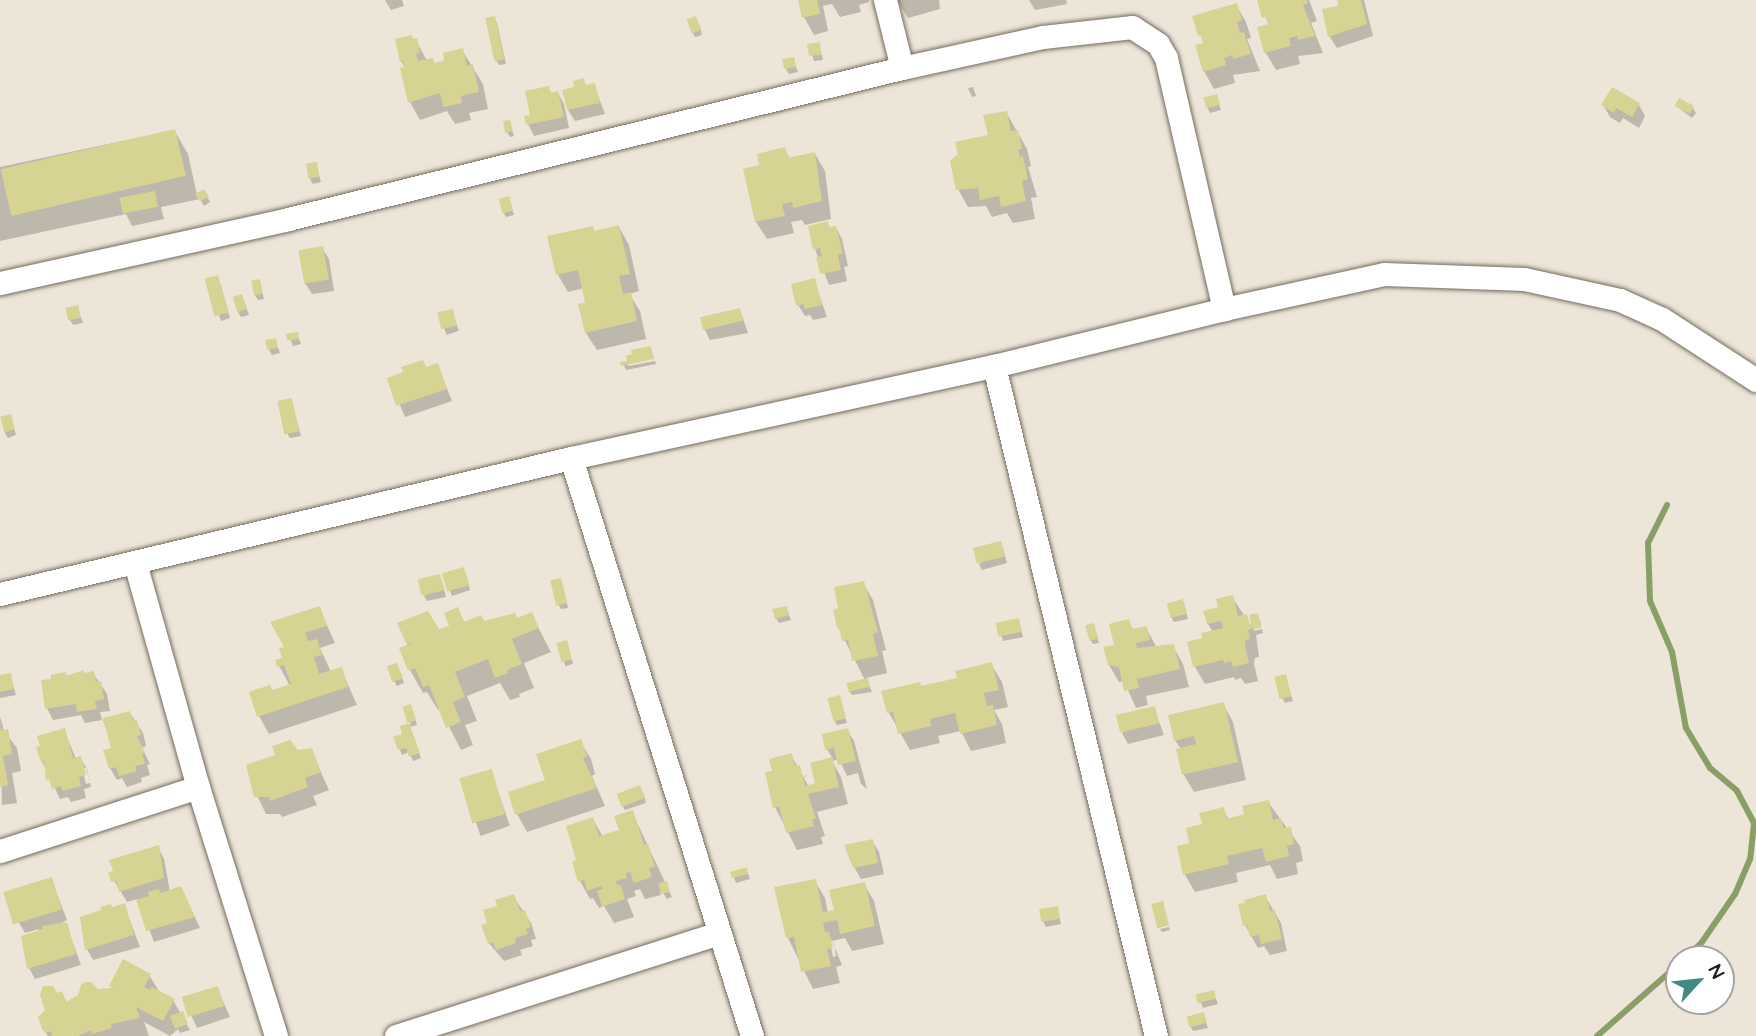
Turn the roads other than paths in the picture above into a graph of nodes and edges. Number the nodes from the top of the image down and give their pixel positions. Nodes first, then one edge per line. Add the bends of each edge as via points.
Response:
1 (885, 0) edge
2 (902, 68) junction
3 (0, 283) edge
4 (1224, 309) junction
5 (994, 366) junction
6 (1756, 380) edge
7 (571, 458) junction
8 (135, 563) junction
9 (0, 594) edge
10 (198, 788) junction
11 (0, 851) edge
12 (719, 933) junction
13 (276, 1036) edge
14 (396, 1036) edge
15 (752, 1036) edge
16 (1156, 1036) edge

1 - 2 street
2 - 3 street via 288,219
2 - 4 street via 1042,37 1111,28 1132,27 1158,44 1166,58
4 - 5 street
4 - 6 street via 1384,274 1524,279 1584,290 1652,314
5 - 7 street
5 - 16 street
7 - 8 street
7 - 12 street
8 - 9 street
8 - 10 street
10 - 11 street
10 - 13 street
12 - 14 street
12 - 15 street

